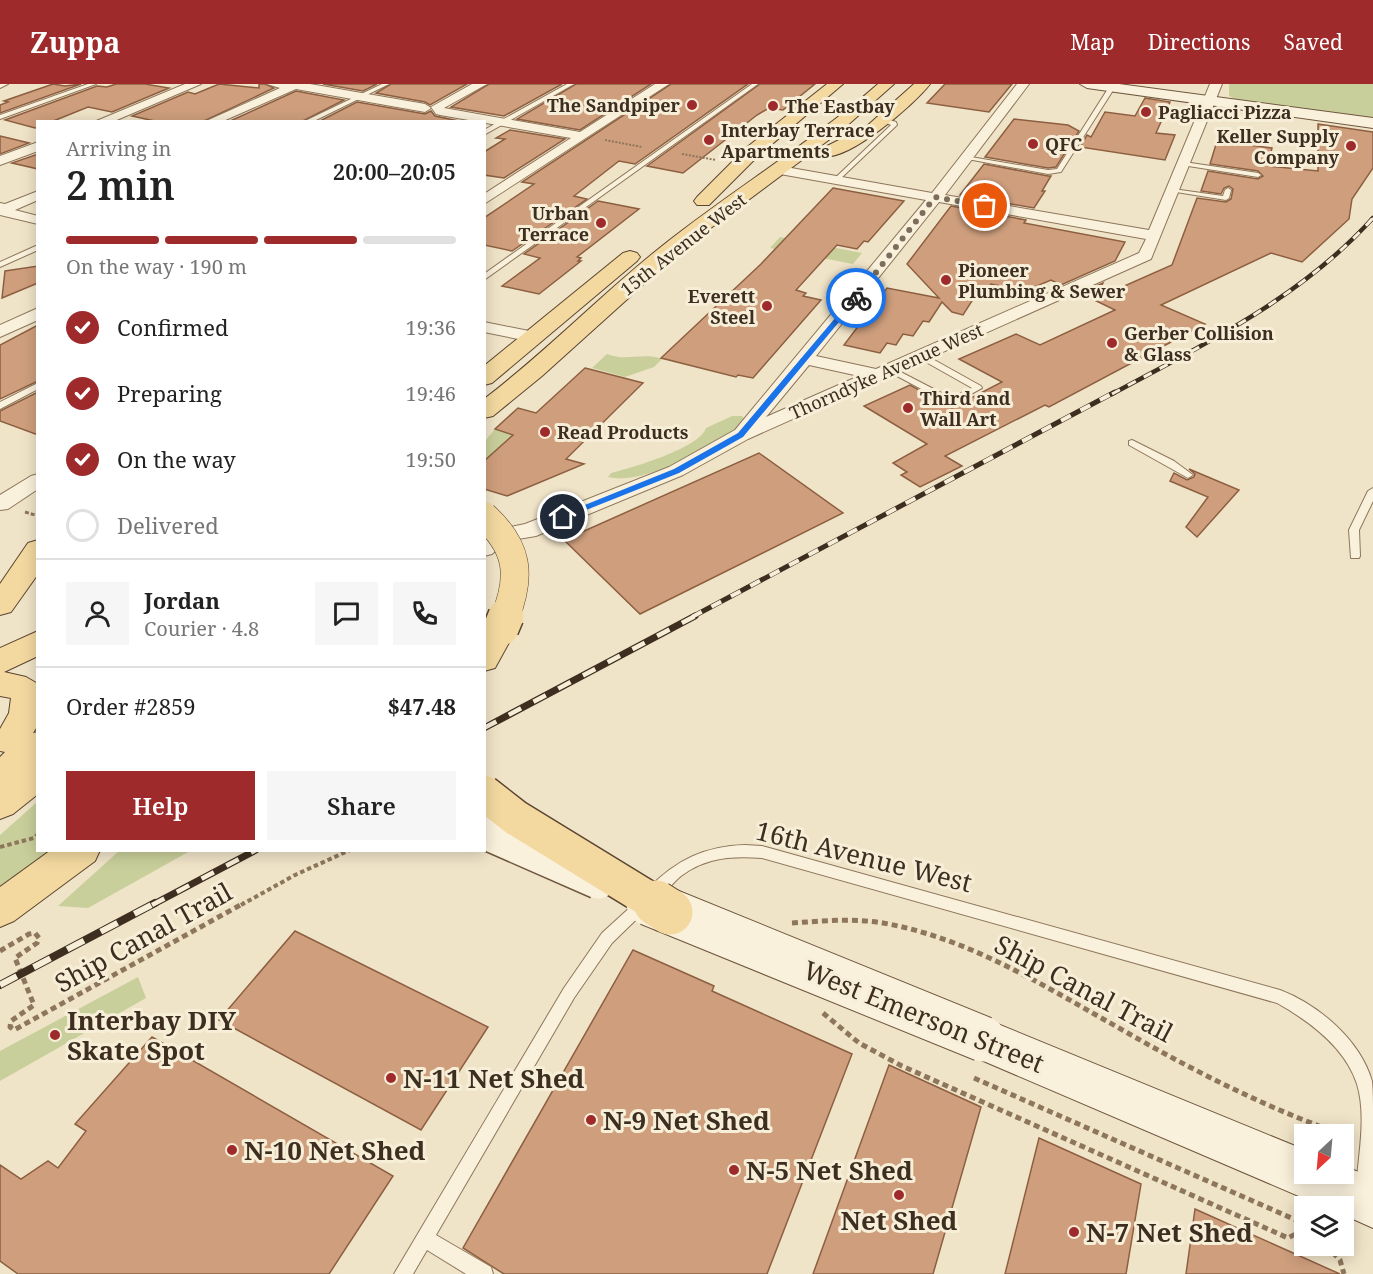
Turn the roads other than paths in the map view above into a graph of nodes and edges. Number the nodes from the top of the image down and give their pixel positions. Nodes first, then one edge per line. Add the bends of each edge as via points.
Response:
1 (93, 84) edge
2 (195, 84) edge
3 (273, 84) edge
4 (386, 84) edge
5 (481, 84) edge
6 (571, 84) edge
7 (663, 84) edge
8 (754, 84) edge
9 (887, 84) edge
10 (923, 84) edge
11 (1023, 84) edge
12 (1087, 84) edge
13 (1216, 84) edge
14 (297, 85) edge
15 (1113, 86) edge
16 (841, 91) edge
17 (359, 96) junction
18 (1210, 101) junction
19 (430, 111) junction
20 (0, 117) edge
21 (105, 120) edge
22 (215, 120) edge
23 (310, 120) edge
24 (884, 120) junction
25 (505, 122) junction
26 (1373, 123) edge
27 (486, 132) edge
28 (582, 136) junction
29 (36, 147) edge
30 (964, 158) junction
31 (0, 161) edge
32 (1184, 164) junction
33 (780, 170) junction
34 (1258, 175) dead end
35 (836, 180) junction
36 (1228, 190) dead end
37 (1173, 191) junction
38 (36, 196) edge
39 (935, 197) junction
40 (486, 199) edge
41 (1, 209) edge
42 (36, 220) edge
43 (1155, 236) junction
44 (36, 248) edge
45 (0, 265) edge
46 (486, 277) edge
47 (36, 314) edge
48 (486, 327) edge
49 (0, 333) edge
50 (533, 337) junction
51 (920, 355) junction
52 (806, 359) junction
53 (882, 372) junction
54 (486, 376) edge
55 (36, 386) edge
56 (513, 389) junction
57 (0, 406) edge
58 (486, 409) edge
59 (486, 423) edge
60 (741, 435) junction
61 (1132, 443) dead end
62 (1188, 475) dead end
63 (36, 481) edge
64 (1373, 491) edge
65 (0, 504) edge
66 (486, 518) edge
67 (36, 552) edge
68 (486, 553) edge
69 (1355, 555) dead end
70 (0, 606) edge
71 (36, 631) edge
72 (493, 638) edge
73 (36, 643) edge
74 (0, 646) edge
75 (486, 655) edge
76 (0, 662) edge
77 (0, 684) edge
78 (36, 712) edge
79 (16, 746) edge
80 (36, 775) edge
81 (0, 777) edge
82 (486, 795) edge
83 (0, 804) edge
84 (486, 832) edge
85 (78, 852) edge
86 (0, 909) edge
87 (670, 912) junction
88 (1369, 1202) edge
89 (424, 1238) junction
90 (404, 1274) edge
91 (484, 1274) edge

1 - 20 lane
2 - 21 street
3 - 14 street
4 - 17 lane
5 - 19 street
6 - 25 lane
7 - 28 street
8 - 46 lane
9 - 33 main road, 15th Avenue West via 847,120
10 - 24 main road
11 - 30 street
12 - 15 main road
13 - 18 street
14 - 17 street
14 - 22 street
15 - 18 main road
15 - 30 lane via 1059,171
16 - 50 main road, 15th Avenue West via 813,124 703,201
17 - 19 street
17 - 23 lane
18 - 26 main road
18 - 32 street
19 - 25 street
24 - 33 main road via 820,157
24 - 35 lane via 894,125
25 - 27 lane
25 - 28 street
28 - 40 street
29 - 31 street
30 - 39 street
32 - 34 lane
32 - 37 street
33 - 35 street
33 - 56 main road, 15th Avenue West via 641,274
35 - 39 street
36 - 37 lane via 1226,198
37 - 43 street
38 - 41 street
39 - 43 street
39 - 52 street
41 - 42 street
43 - 51 street, Thorndyke Avenue West via 1146,256
44 - 45 lane
47 - 49 street
48 - 50 street
50 - 54 main road, 15th Avenue West
51 - 53 street, Thorndyke Avenue West
51 - 53 lane via 978,388 951,402
52 - 53 street
52 - 60 street
53 - 60 street, Thorndyke Avenue West
55 - 57 lane
56 - 58 main road, 15th Avenue West
56 - 59 main road
60 - 68 street, Thorndyke Avenue West via 676,471 528,531 522,549 504,558 491,559
61 - 62 lane
63 - 65 street
64 - 69 lane via 1354,530
66 - 72 main road, bridge via 507,541 515,563 516,588
67 - 70 main road
71 - 74 main road
72 - 75 main road
73 - 76 main road
77 - 79 main road via 17,686 28,699 29,708
78 - 79 main road
79 - 81 main road
80 - 83 main road
82 - 87 main road, bridge via 516,818
84 - 87 main road, West Emerson Street, bridge
85 - 86 main road
87 - 88 main road, West Emerson Street, bridge via 978,1058
88 - 89 lane, 16th Avenue West via 1365,1084 1348,1052 1307,1011 1253,988 762,852 741,850 724,851 684,865 607,938 569,993
89 - 90 lane, 16th Avenue West
89 - 91 lane

